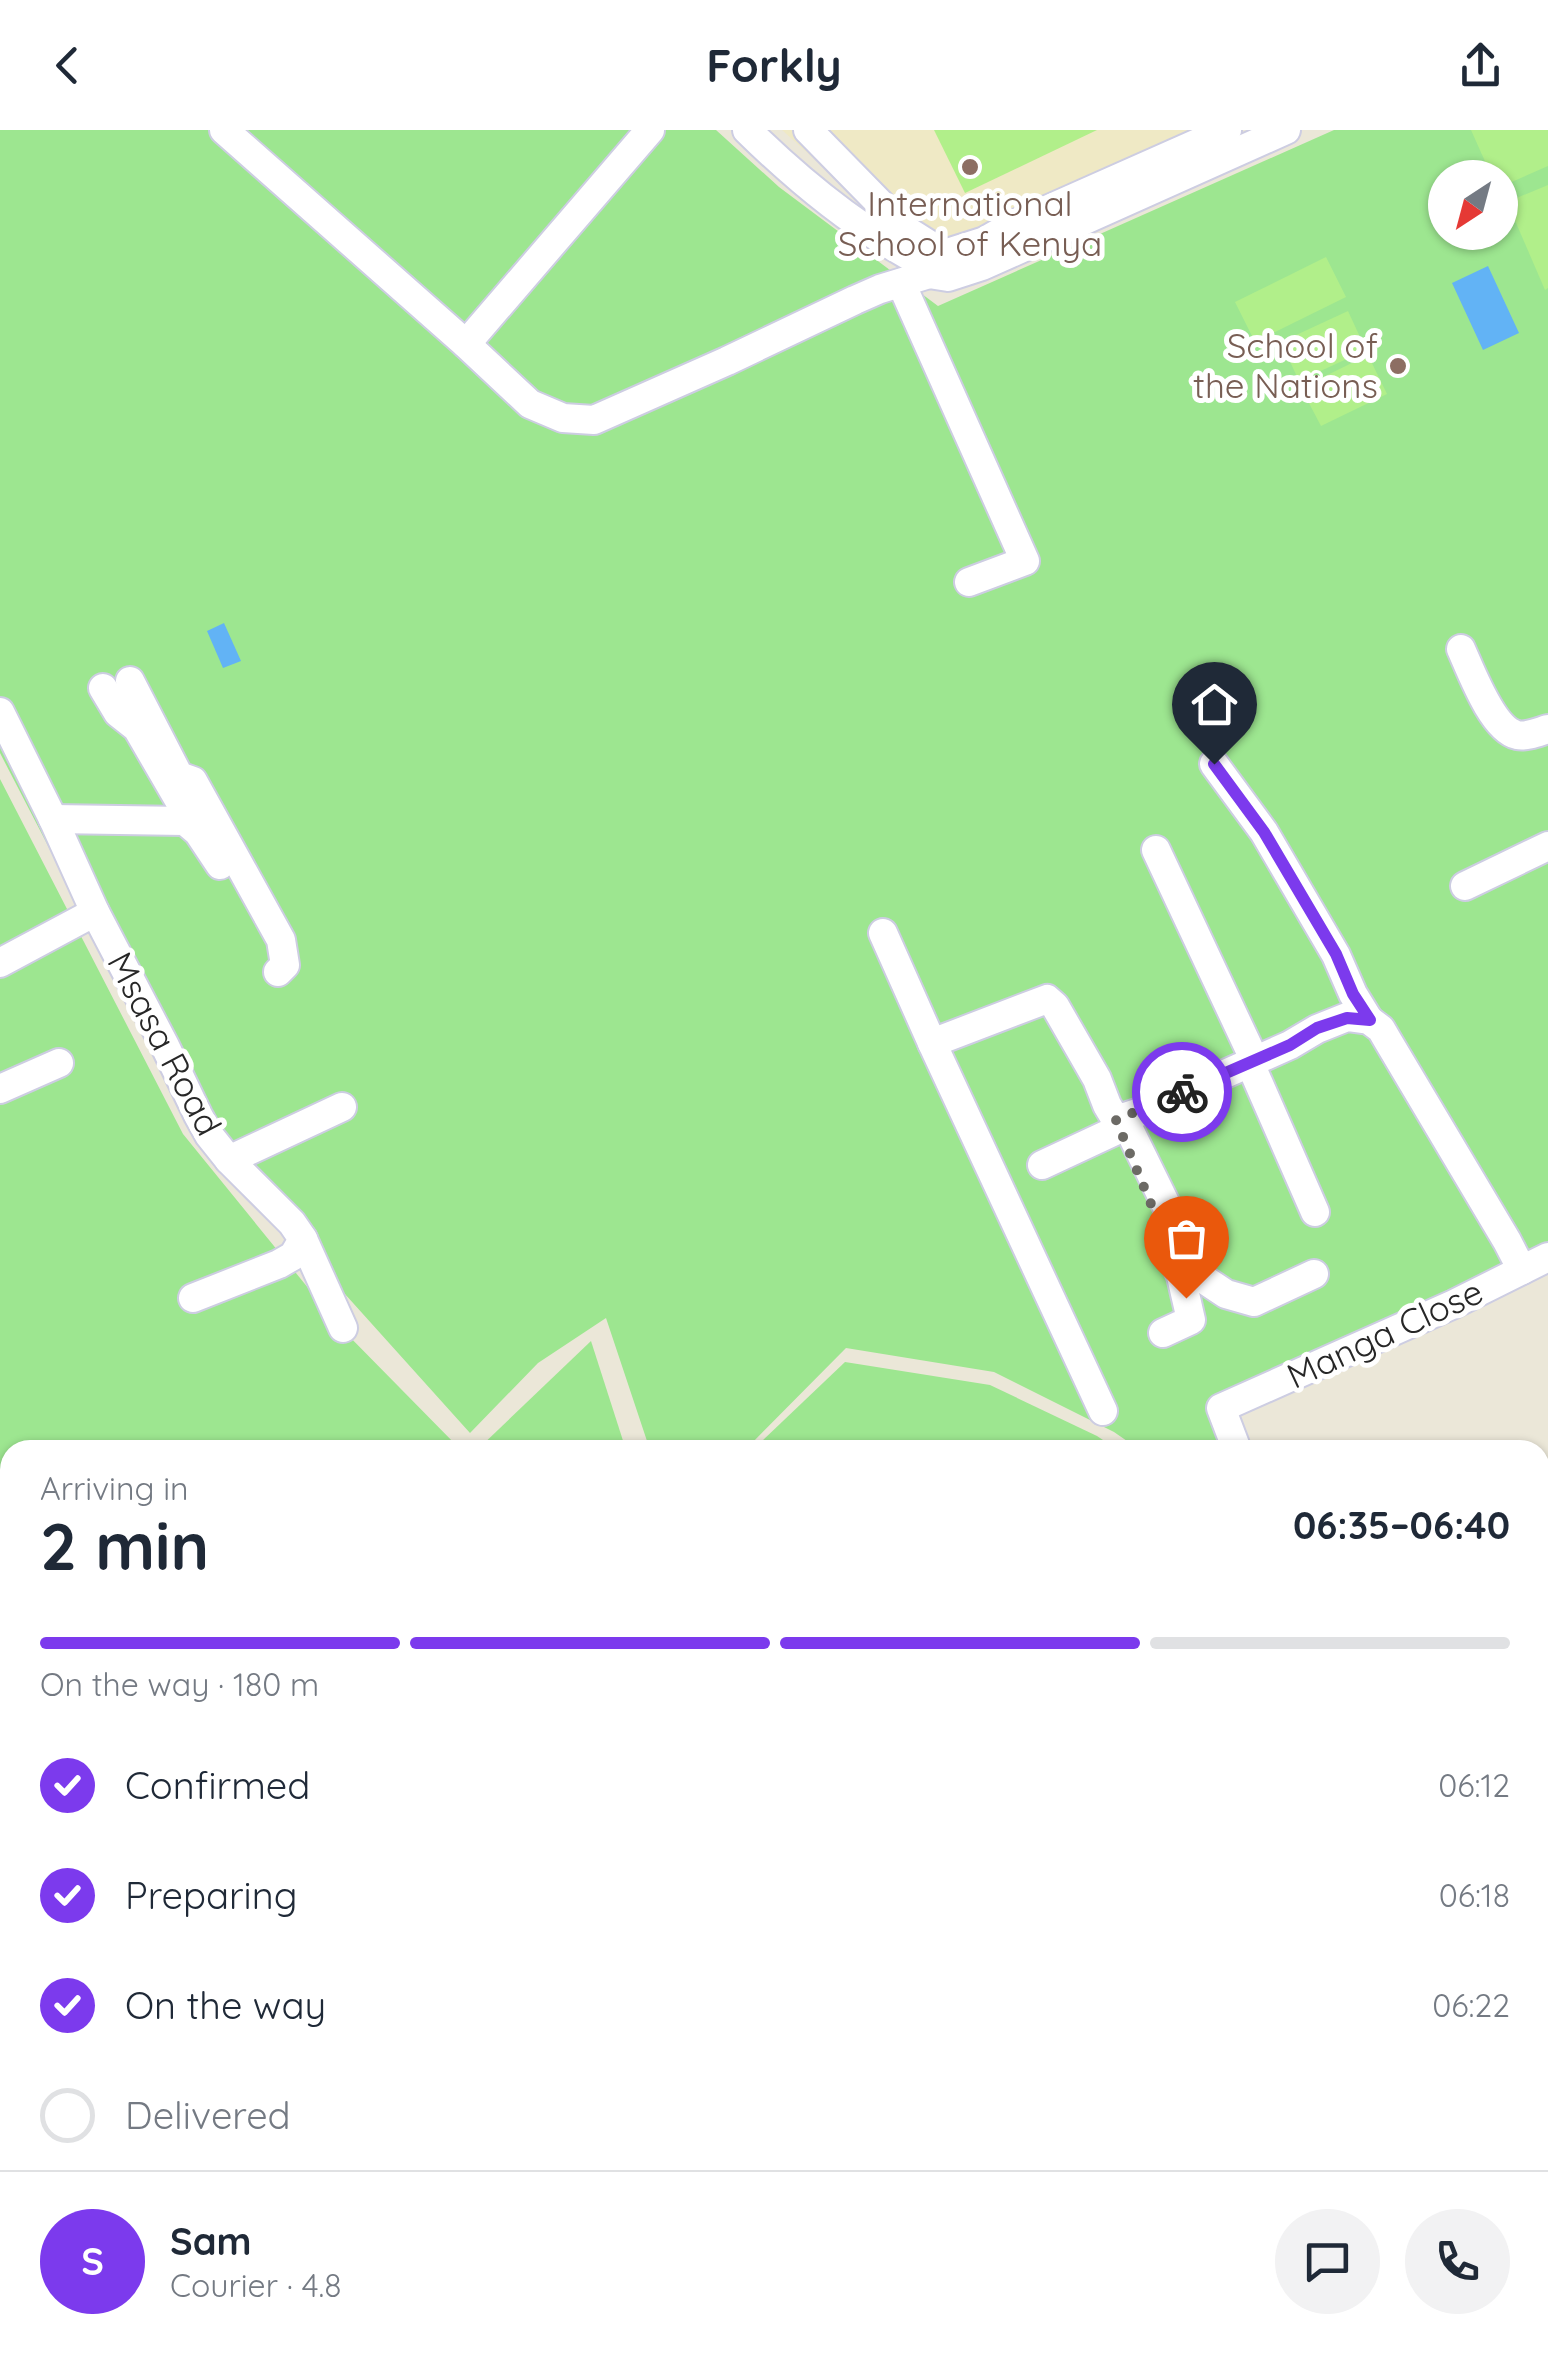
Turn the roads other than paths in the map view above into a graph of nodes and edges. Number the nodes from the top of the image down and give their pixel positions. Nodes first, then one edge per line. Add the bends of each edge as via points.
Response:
1 (224, 130) edge
2 (650, 130) edge
3 (747, 130) edge
4 (808, 130) edge
5 (1227, 130) edge
6 (1286, 130) edge
7 (923, 267) junction
8 (466, 344) junction
9 (969, 582) dead end
10 (1461, 650) dead end
11 (0, 712) edge
12 (1548, 729) edge
13 (1214, 764) dead end
14 (53, 818) junction
15 (184, 821) junction
16 (1548, 846) edge
17 (1156, 850) dead end
18 (1465, 886) dead end
19 (1204, 910) dead end
20 (94, 912) junction
21 (883, 932) dead end
22 (1199, 943) junction
23 (0, 962) edge
24 (1370, 1020) junction
25 (932, 1044) junction
26 (1252, 1060) junction
27 (59, 1064) dead end
28 (0, 1089) edge
29 (342, 1107) dead end
30 (1119, 1122) junction
31 (230, 1160) junction
32 (1042, 1165) dead end
33 (1315, 1212) dead end
34 (303, 1240) junction
35 (1548, 1257) edge
36 (1522, 1270) junction
37 (1314, 1274) dead end
38 (192, 1298) dead end
39 (343, 1328) dead end
40 (1163, 1333) dead end
41 (1103, 1410) dead end
42 (1234, 1440) edge

1 - 8 street
2 - 8 street
3 - 7 street via 832,204
4 - 7 street via 906,230
5 - 7 street
6 - 7 street via 982,266 948,276
7 - 8 street via 594,420 563,418 530,404
7 - 9 street via 1025,562
10 - 12 street via 1501,726 1527,735
11 - 14 street, Msasa Road
13 - 24 street via 1264,832
14 - 15 street
14 - 20 street, Msasa Road
15 - 15 street via 137,728 118,713 117,684 180,776 194,781 281,940 285,965 278,972 210,846
16 - 18 street
17 - 22 street
19 - 22 street via 1210,927
20 - 23 street
20 - 31 street, Msasa Road via 198,1116
21 - 25 street
22 - 26 street
24 - 26 street via 1347,1018 1317,1028
24 - 36 street
25 - 30 street via 1047,999
25 - 41 street
26 - 30 street
26 - 33 street
27 - 28 street
29 - 31 street
30 - 32 street
30 - 37 street via 1202,1278 1254,1302
30 - 40 street via 1181,1276 1191,1320
31 - 34 street, Msasa Road
34 - 38 street via 279,1264
34 - 39 street, Msasa Road
35 - 36 street, Manga Close
36 - 42 street, Manga Close via 1220,1408

